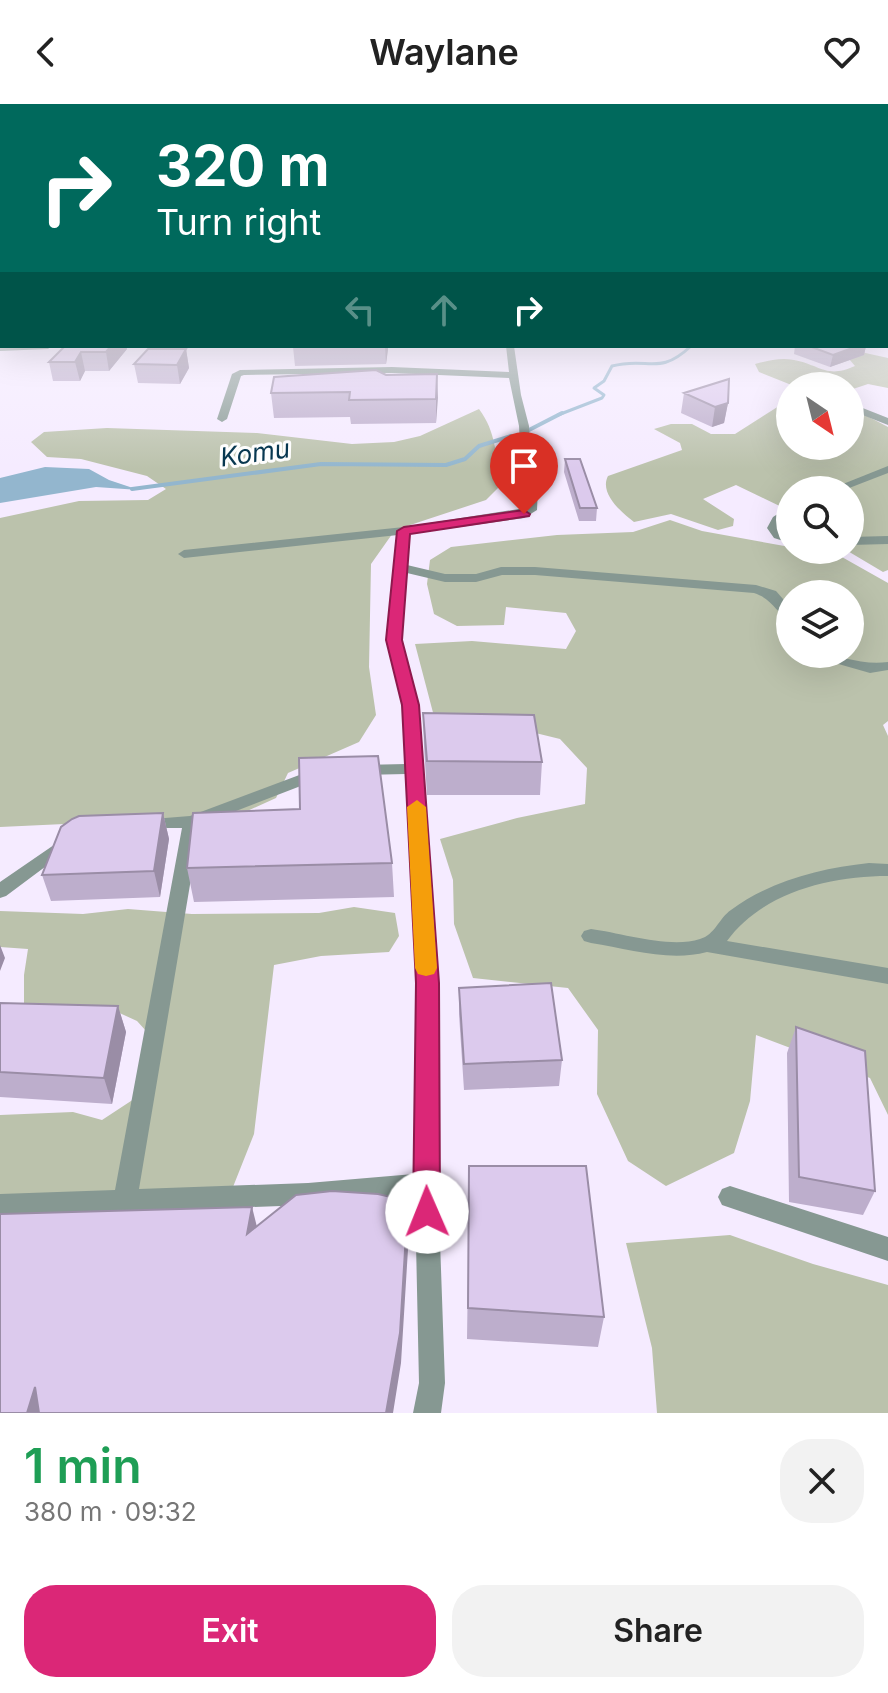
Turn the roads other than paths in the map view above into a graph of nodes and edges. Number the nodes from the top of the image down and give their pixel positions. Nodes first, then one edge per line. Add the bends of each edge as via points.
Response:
1 (510, 348) edge
2 (514, 375) junction
3 (864, 412) edge
4 (222, 419) dead end
5 (888, 422) edge
6 (888, 469) edge
7 (864, 478) edge
8 (404, 531) junction
9 (888, 540) edge
10 (864, 541) edge
11 (184, 554) dead end
12 (402, 568) junction
13 (776, 600) edge
14 (888, 666) edge
15 (864, 667) edge
16 (415, 769) junction
17 (192, 822) junction
18 (131, 825) edge
19 (85, 831) edge
20 (888, 870) edge
21 (0, 891) edge
22 (591, 936) dead end
23 (707, 945) junction
24 (888, 976) edge
25 (426, 1184) junction
26 (730, 1197) dead end
27 (125, 1201) junction
28 (0, 1205) edge
29 (888, 1249) edge
30 (427, 1413) edge

1 - 2 street
2 - 4 street via 243,372 231,385
2 - 8 street via 531,510
3 - 5 street
6 - 7 street
8 - 11 street
8 - 12 street
9 - 10 street
12 - 13 street via 445,578 535,571 756,589
12 - 16 street via 394,640 410,705
14 - 15 street
16 - 17 street via 319,773
16 - 25 street via 427,983
17 - 18 street
17 - 27 street
19 - 21 street
20 - 23 street via 859,868 764,895
22 - 23 street via 681,948
23 - 24 street
25 - 27 street
25 - 30 street via 432,1383
26 - 29 street
27 - 28 street

